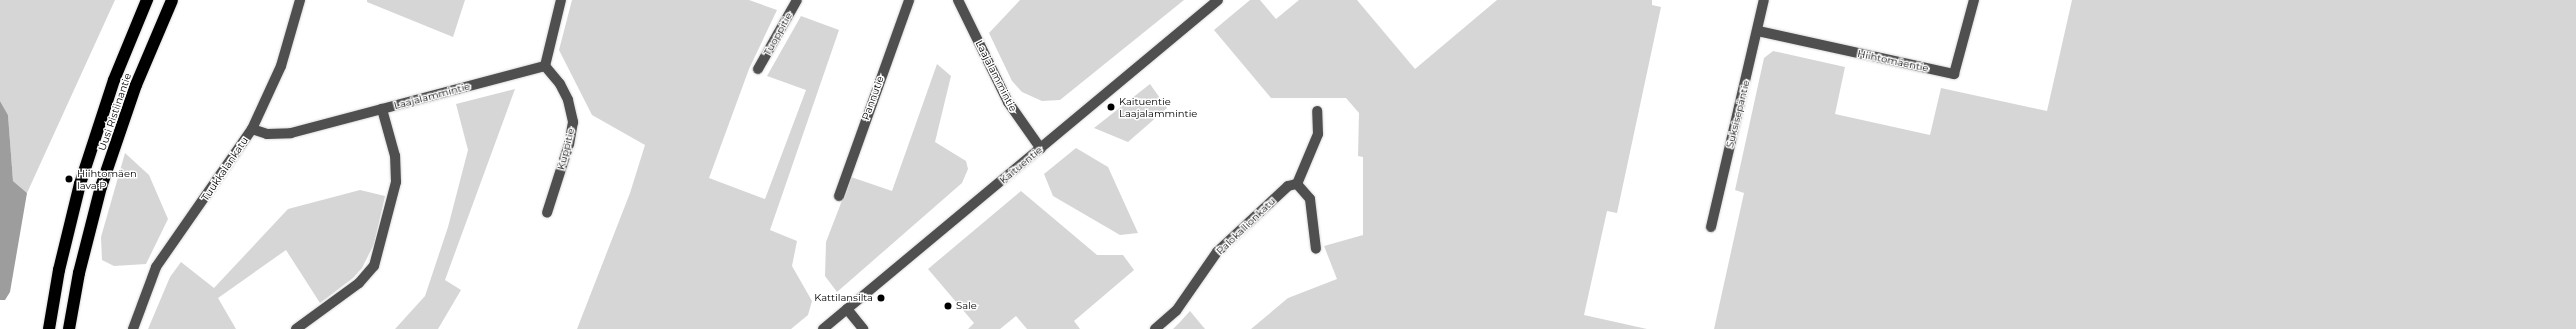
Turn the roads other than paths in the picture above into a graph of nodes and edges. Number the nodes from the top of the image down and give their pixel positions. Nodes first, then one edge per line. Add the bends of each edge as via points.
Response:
1 (147, 0) edge
2 (172, 0) edge
3 (300, 0) edge
4 (561, 0) edge
5 (798, 0) edge
6 (909, 0) edge
7 (958, 0) edge
8 (1218, 0) edge
9 (1764, 0) edge
10 (1974, 0) edge
11 (1758, 31) junction
12 (545, 66) junction
13 (758, 69) dead end
14 (382, 109) junction
15 (1317, 111) dead end
16 (252, 129) junction
17 (1041, 148) junction
18 (1297, 184) junction
19 (839, 196) dead end
20 (547, 213) dead end
21 (1711, 227) dead end
22 (1316, 249) dead end
23 (847, 309) junction
24 (49, 329) edge
25 (69, 329) edge
26 (133, 329) edge
27 (296, 329) edge
28 (823, 329) edge
29 (863, 329) edge
30 (1155, 329) edge

1 - 24 highway, Uusi Ristiinantie via 114,80 80,184 62,256
2 - 25 highway, Uusi Ristiinantie via 136,85 101,188 79,273
3 - 16 street, Tuukkalankatu via 281,66
4 - 12 street
5 - 13 street, Tuoppitie
6 - 19 street, Pannutie
7 - 17 street, Laajalammintie via 1008,102
8 - 17 street, Kaituentie
9 - 11 street, Suksisepäntie
10 - 11 street, Hiihtomäentie via 1954,74
11 - 21 street, Suksisepäntie
12 - 14 street, Laajalammintie
12 - 20 street, Kuppitie via 560,84 568,100 572,122 569,144
14 - 16 street, Laajalammintie via 291,133 267,134
14 - 27 street via 395,156 396,182 374,266 359,283
15 - 18 street via 1318,134
16 - 26 street, Tuukkalankatu via 156,267
17 - 23 street, Kaituentie
18 - 22 street via 1310,199
18 - 30 street, Palokallionkatu via 1288,186 1217,252 1176,311
23 - 28 street, Kaituentie
23 - 29 street

